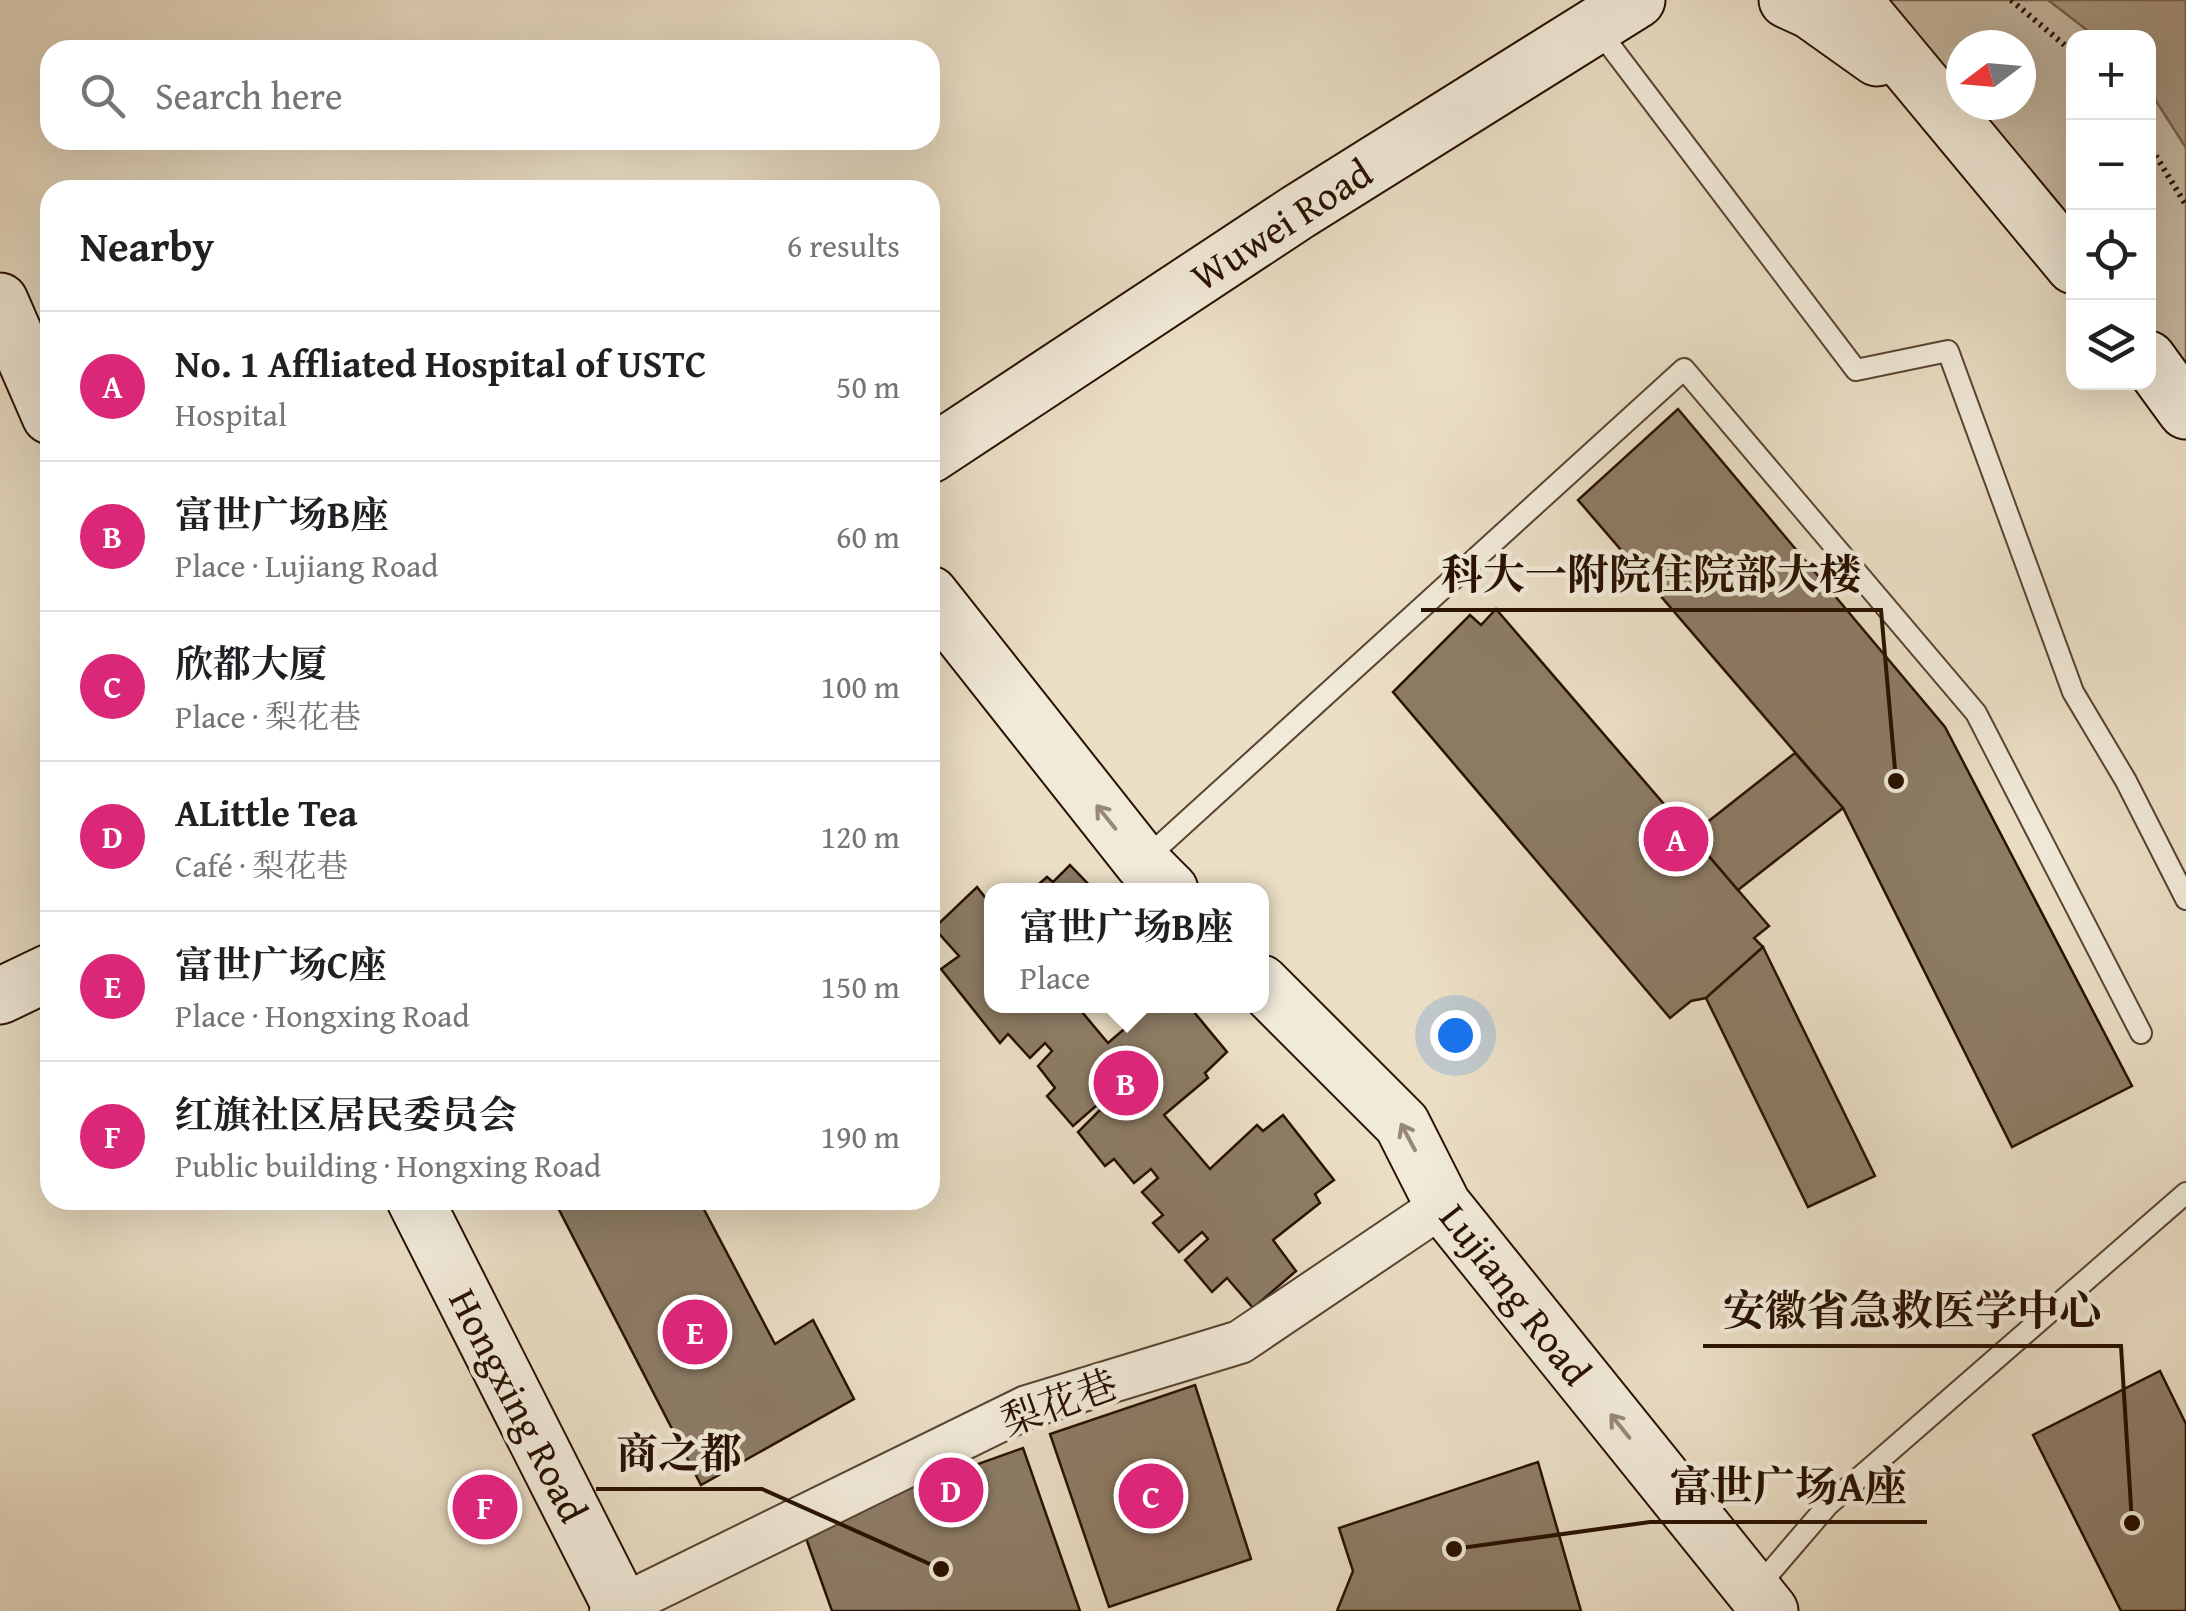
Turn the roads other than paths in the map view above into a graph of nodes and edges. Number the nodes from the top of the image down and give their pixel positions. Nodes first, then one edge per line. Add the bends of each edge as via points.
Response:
1 (1787, 0) edge
2 (1853, 0) edge
3 (1616, 13) edge
4 (1920, 78) junction
5 (2066, 256) edge
6 (0, 301) edge
7 (2156, 371) edge
8 (40, 393) edge
9 (2186, 412) edge
10 (940, 448) edge
11 (940, 606) edge
12 (1156, 876) edge
13 (2186, 899) edge
14 (40, 977) edge
15 (1269, 991) edge
16 (0, 996) edge
17 (2140, 1033) dead end
18 (2186, 1193) edge
19 (1443, 1205) junction
20 (419, 1210) edge
21 (1762, 1601) edge
22 (619, 1610) edge

1 - 4 street via 1892,68
2 - 4 street
3 - 10 street, Wuwei Road
3 - 13 lane via 1856,370 1948,351 2073,692
4 - 5 street
6 - 8 street
7 - 9 street
12 -> 11 street
12 - 17 lane via 1684,369 1976,713
14 - 16 street
19 -> 15 street, Lujiang Road via 1402,1124
18 - 21 lane via 1828,1505
21 -> 19 street, Lujiang Road
19 - 22 street, 梨花巷 via 1240,1342 1028,1407
20 - 22 street, Hongxing Road

